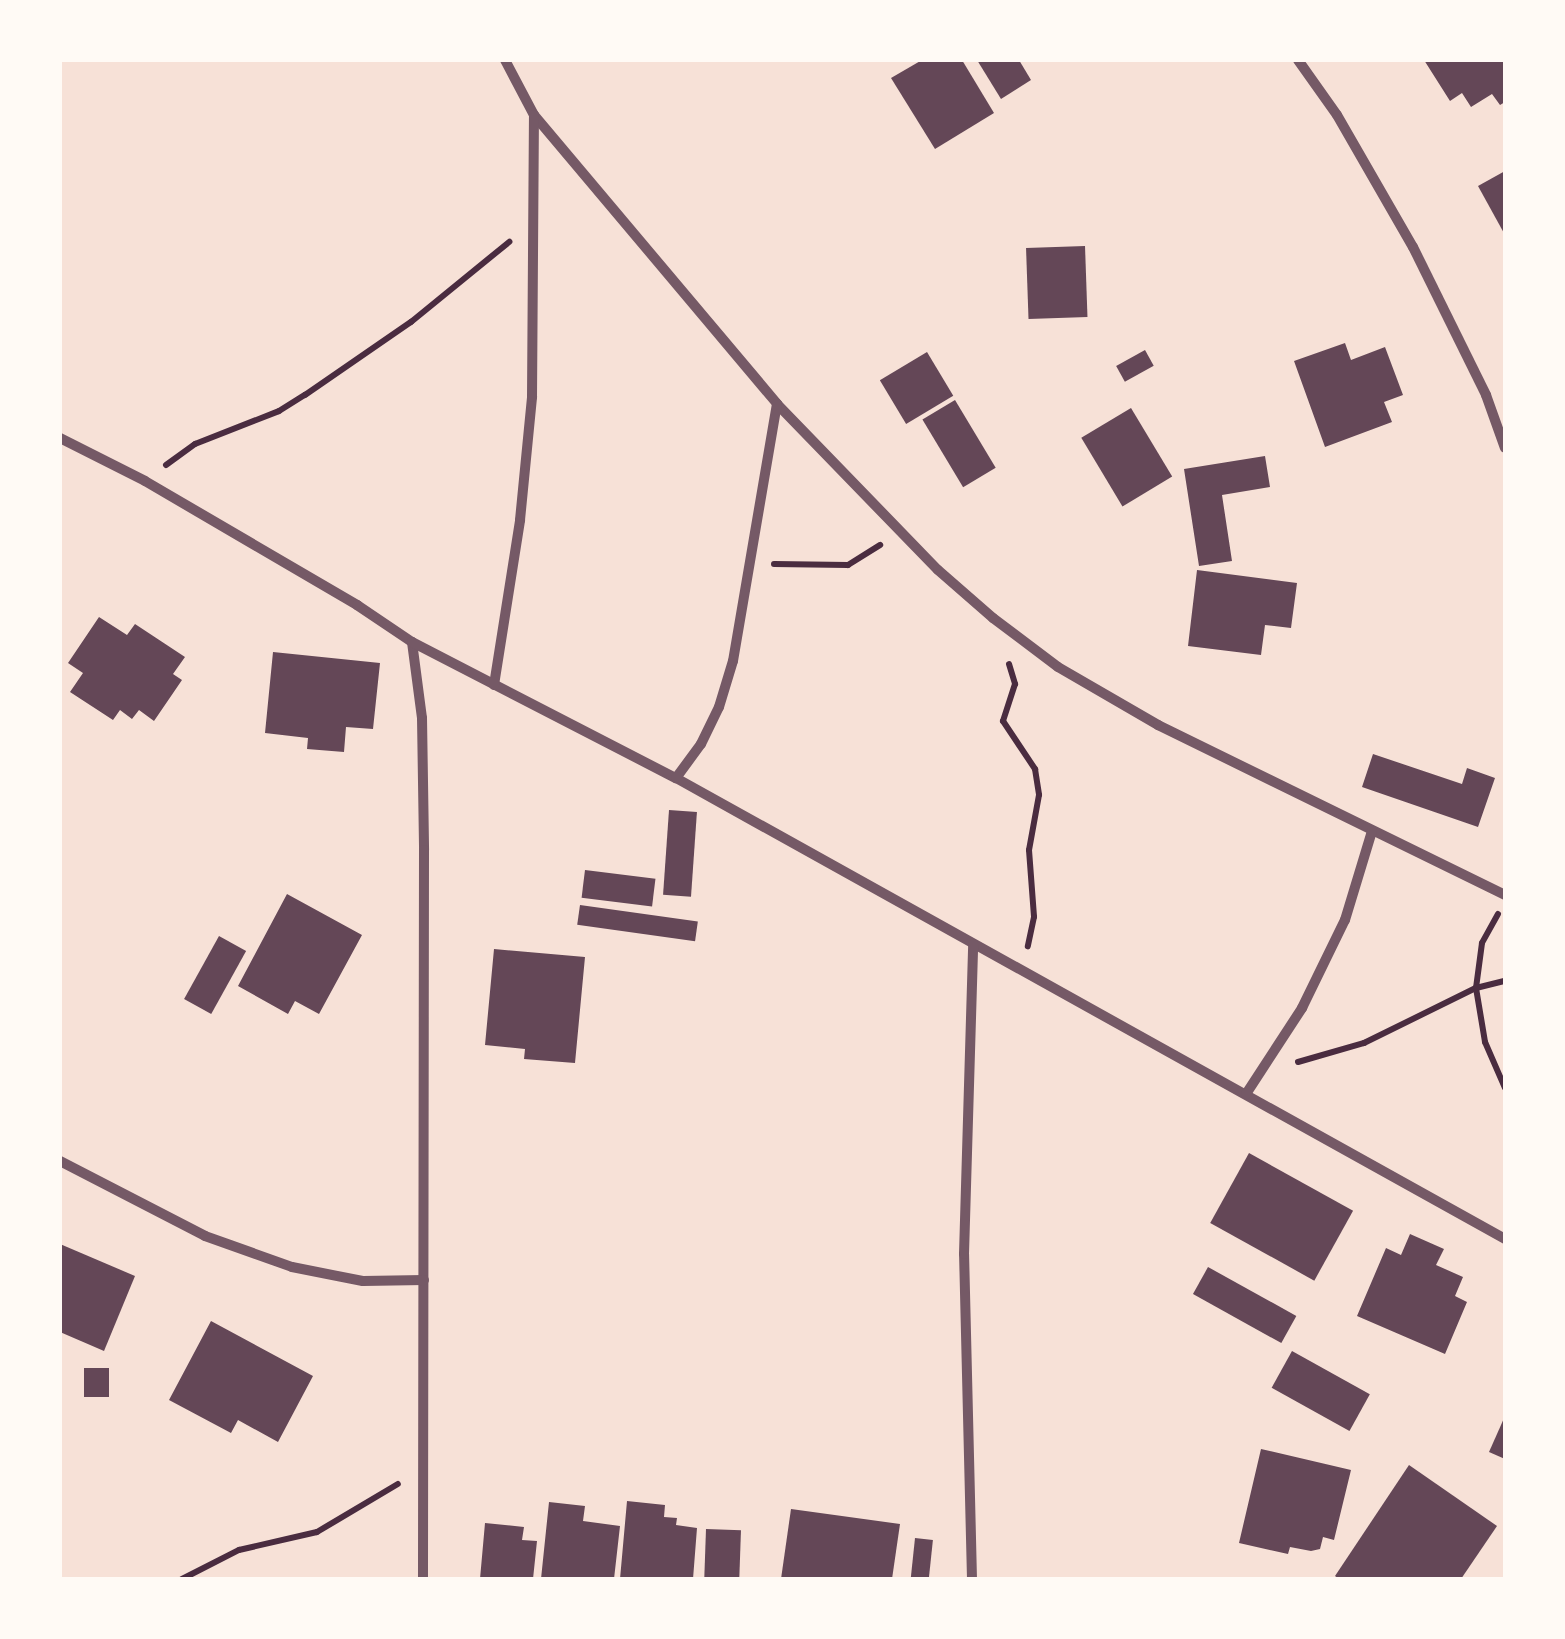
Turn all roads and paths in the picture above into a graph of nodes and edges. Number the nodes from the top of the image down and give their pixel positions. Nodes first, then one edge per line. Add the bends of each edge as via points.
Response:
1 (505, 60) edge
2 (1298, 60) edge
3 (534, 115) junction
4 (535, 231) junction
5 (777, 404) junction
6 (60, 438) edge
7 (1505, 448) edge
8 (145, 481) junction
9 (902, 531) junction
10 (752, 563) junction
11 (993, 618) junction
12 (412, 642) junction
13 (494, 685) junction
14 (676, 778) junction
15 (1372, 831) junction
16 (1505, 899) edge
17 (972, 944) junction
18 (1020, 970) junction
19 (1505, 981) edge
20 (1476, 988) junction
21 (1259, 1074) junction
22 (1505, 1088) edge
23 (1246, 1094) junction
24 (60, 1161) edge
25 (1505, 1239) edge
26 (424, 1280) junction
27 (422, 1469) junction
28 (182, 1579) edge
29 (423, 1579) edge
30 (972, 1579) edge

1 - 3 street
2 - 7 street via 1413,247 1486,394
3 - 4 street
3 - 5 street
4 - 8 path via 503,244 411,322 305,395 196,444
4 - 13 street via 528,432
5 - 9 street
5 - 10 street
6 - 8 street
8 - 12 street
9 - 10 path via 848,564
9 - 11 street
10 - 14 street via 719,707
11 - 15 street via 1058,667 1158,725
11 - 18 path via 1015,684 1003,721 1035,769 1039,794 1029,850 1034,917
12 - 13 street
12 - 26 street via 423,756
13 - 14 street
14 - 17 street
15 - 16 street
15 - 21 street via 1345,920 1302,1008
16 - 20 path via 1482,944
17 - 18 street
17 - 30 street via 964,1254
18 - 23 street
19 - 20 path
20 - 21 path via 1378,1038
20 - 22 path via 1485,1042
21 - 23 street
23 - 25 street
24 - 26 street via 206,1236 292,1267 363,1281
26 - 27 street
27 - 28 path via 318,1532 239,1550
27 - 29 street

